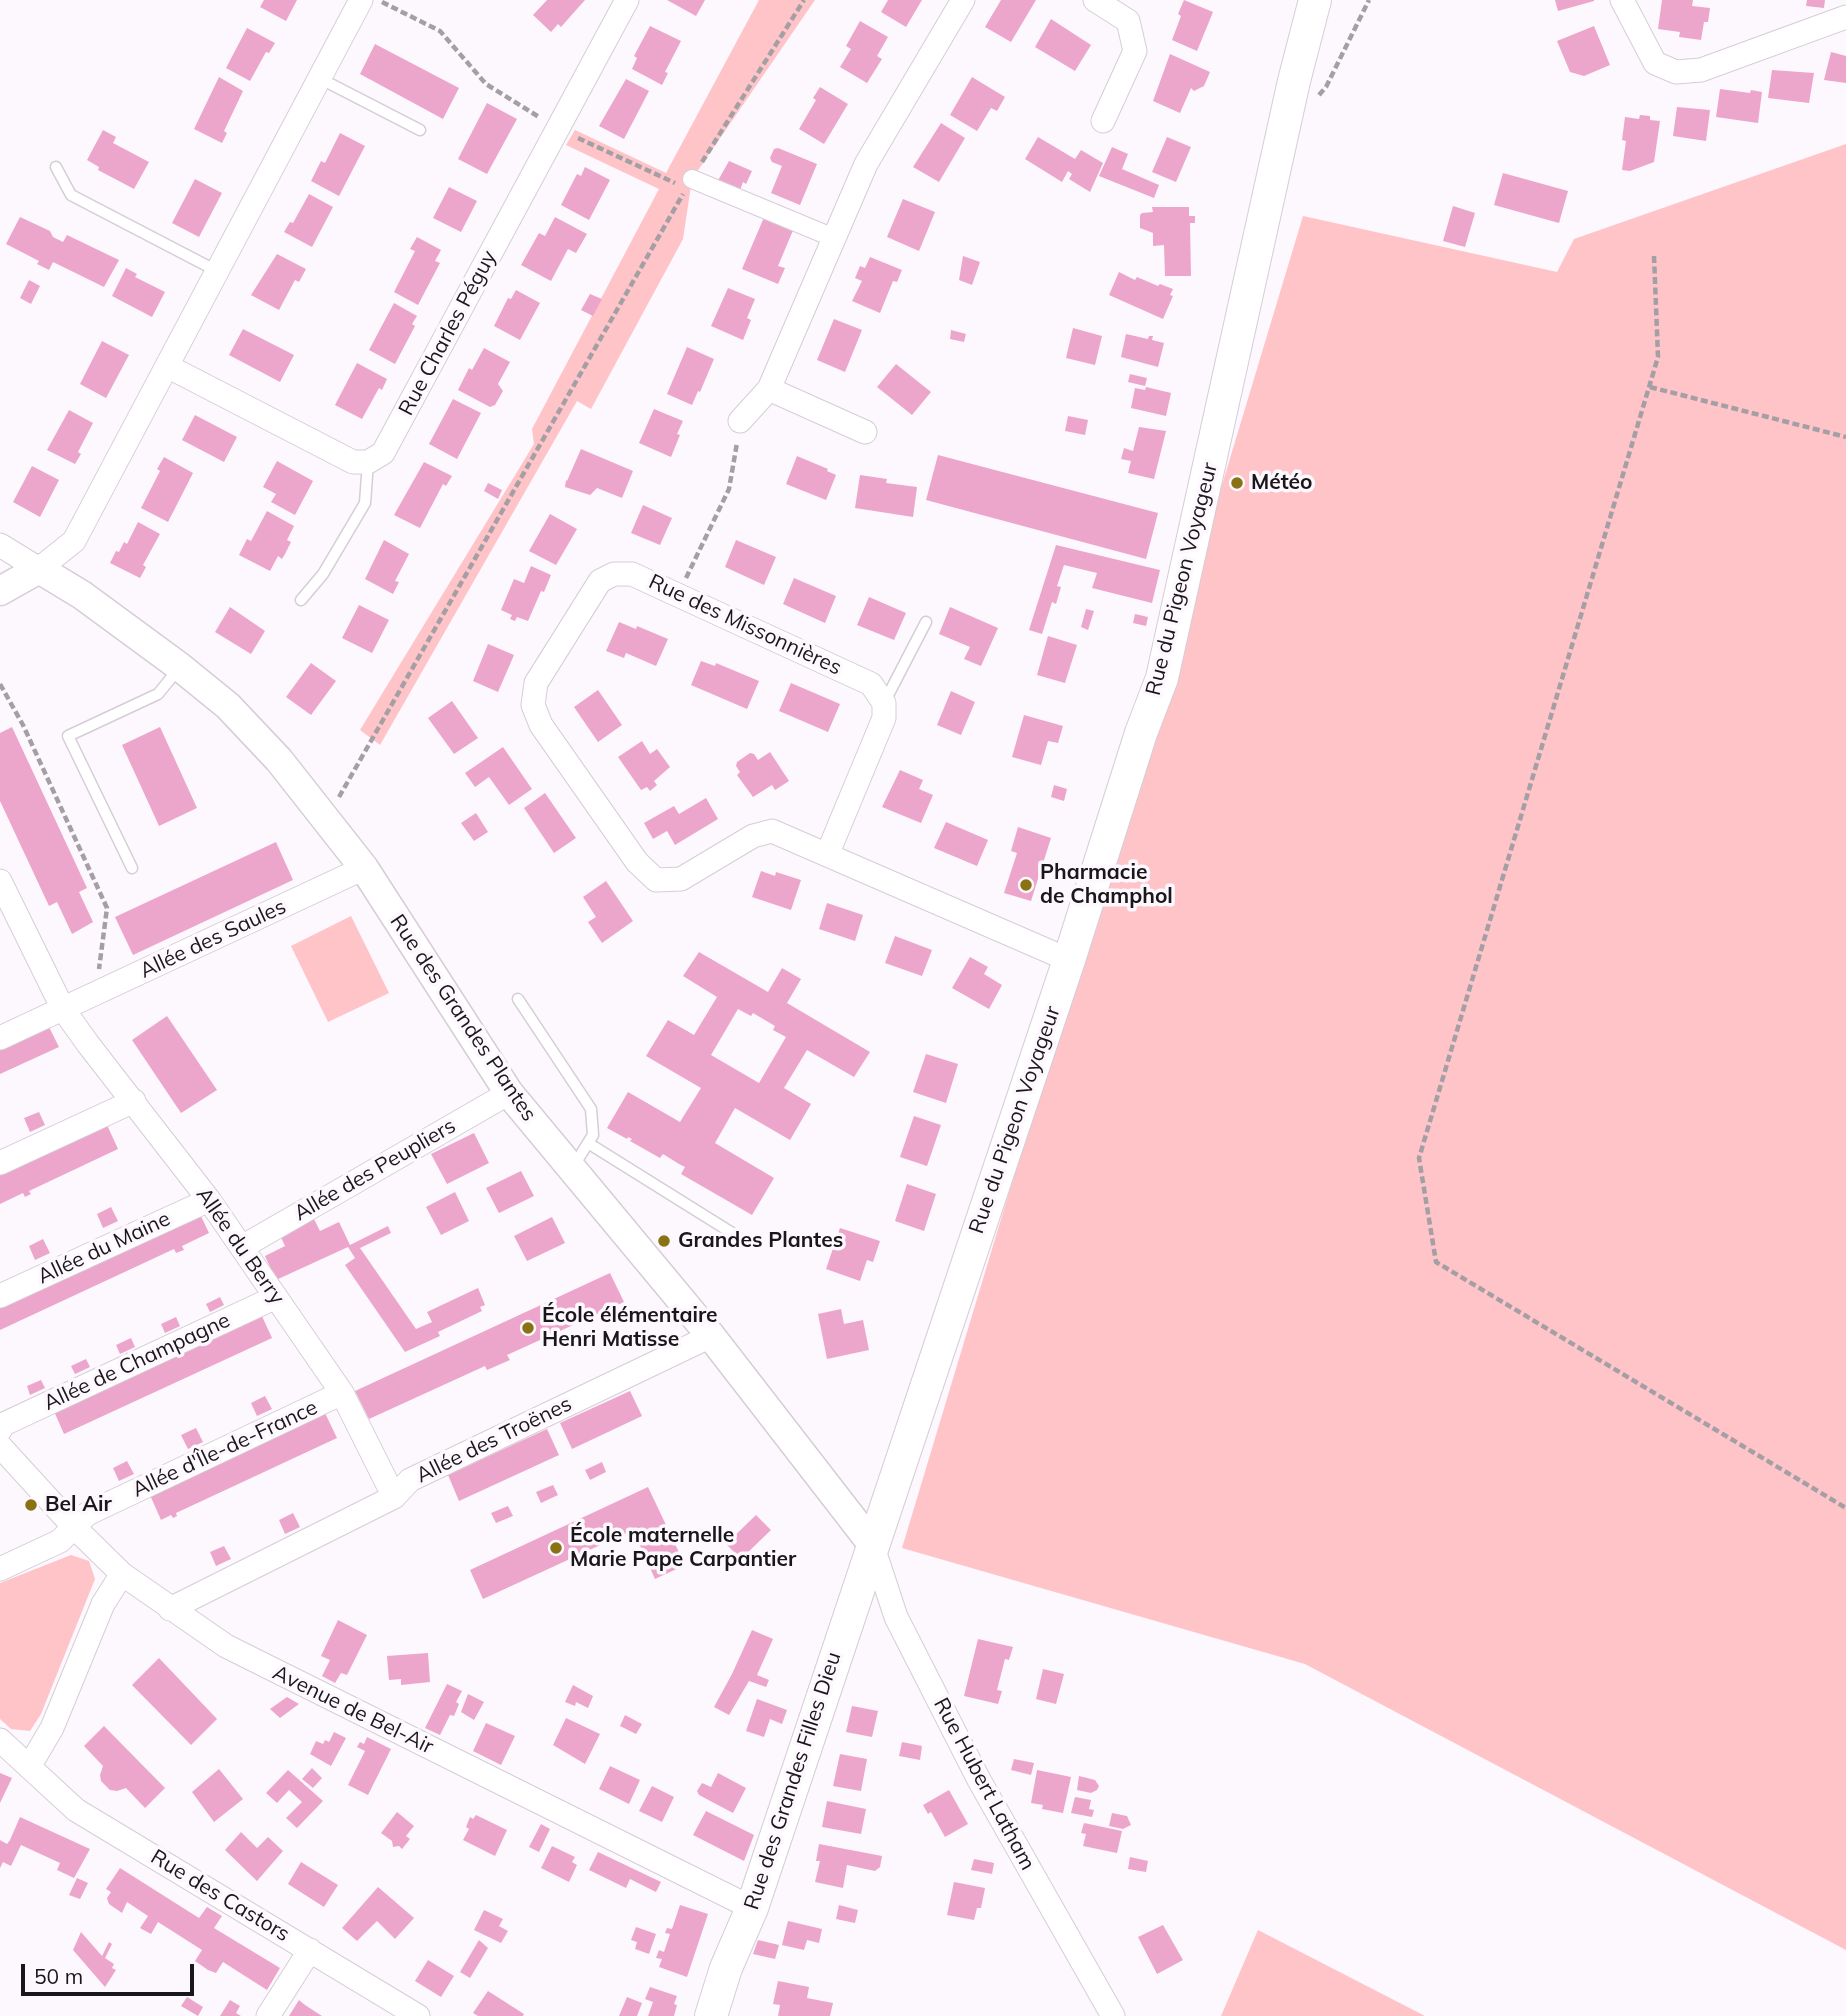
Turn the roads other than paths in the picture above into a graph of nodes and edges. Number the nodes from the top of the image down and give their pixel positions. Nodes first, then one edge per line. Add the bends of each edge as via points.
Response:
1 (361, 0) edge
2 (627, 0) edge
3 (963, 0) edge
4 (1095, 0) edge
5 (1315, 0) edge
6 (1622, 0) edge
7 (1846, 17) edge
8 (319, 78) junction
9 (1103, 121) dead end
10 (420, 130) dead end
11 (56, 167) dead end
12 (692, 179) road end
13 (834, 238) junction
14 (217, 271) junction
15 (167, 366) junction
16 (769, 389) junction
17 (740, 421) road end
18 (865, 432) dead end
19 (368, 462) junction
20 (0, 545) edge
21 (38, 569) junction
22 (0, 592) edge
23 (302, 600) dead end
24 (926, 622) dead end
25 (180, 667) junction
26 (884, 703) junction
27 (827, 855) junction
28 (132, 868) dead end
29 (363, 868) junction
30 (0, 881) edge
31 (1069, 960) junction
32 (518, 999) dead end
33 (64, 1009) junction
34 (0, 1038) edge
35 (509, 1093) junction
36 (134, 1101) junction
37 (588, 1143) junction
38 (0, 1163) edge
39 (572, 1169) junction
40 (209, 1200) junction
41 (737, 1236) dead end
42 (242, 1247) junction
43 (0, 1296) edge
44 (276, 1297) junction
45 (711, 1336) junction
46 (342, 1393) junction
47 (0, 1430) edge
48 (0, 1446) edge
49 (394, 1497) junction
50 (74, 1527) junction
51 (872, 1545) junction
52 (0, 1569) edge
53 (122, 1574) junction
54 (170, 1609) junction
55 (0, 1740) edge
56 (29, 1767) junction
57 (752, 1908) junction
58 (310, 1950) junction
59 (268, 2016) edge
60 (418, 2016) edge
61 (711, 2016) edge
62 (1113, 2016) edge

1 - 8 street
2 - 19 street, Rue Charles Péguy via 383,453
3 - 13 street via 866,164
4 - 9 street via 1128,21 1135,51
5 - 31 main road, Rue du Pigeon Voyageur via 1162,678
6 - 7 street via 1656,63 1676,72 1701,70
8 - 10 lane
8 - 14 street
11 - 14 lane via 71,195
12 - 13 street
13 - 16 street
14 - 15 street
15 - 19 street via 353,462
15 - 21 street via 74,541
16 - 17 street
16 - 18 street
19 - 23 lane via 365,503
20 - 21 street
21 - 22 street
21 - 25 street, Rue des Grandes Plantes via 82,595
24 - 26 lane
25 - 28 lane via 158,694 68,736
25 - 29 street, Rue des Grandes Plantes via 228,706 279,760
26 - 27 street via 884,718
26 - 27 street, Rue des Missonnières via 871,684 632,573 614,574 600,582 536,683 533,705 541,726 637,862 656,880 681,879 753,836 772,831
27 - 31 street, Rue des Missonnières
29 - 33 street, Allée des Saules
29 - 35 street, Rue des Grandes Plantes
30 - 33 street, Allée du Berry
31 - 51 main road, Rue du Pigeon Voyageur
32 - 37 lane via 592,1109 593,1135
33 - 34 street, Allée des Saules
33 - 36 street, Allée du Berry
35 - 39 street, Rue des Grandes Plantes
35 - 42 street, Allée des Peupliers
36 - 38 street
36 - 40 street, Allée du Berry
37 - 39 lane
37 - 41 lane
39 - 45 street, Rue des Grandes Plantes
40 - 42 street, Allée du Berry
40 - 43 street, Allée du Maine
42 - 44 street, Allée du Berry
44 - 46 street, Allée du Berry
44 - 47 street, Allée de Champagne via 4,1424
45 - 49 street, Allée des Troënes via 410,1479
45 - 51 street, Rue des Grandes Plantes
46 - 49 street, Allée du Berry
46 - 50 street, Allée d'Île-de-France via 87,1514
48 - 50 street, Avenue de Bel-Air
49 - 54 street, Allée des Troënes
50 - 52 street via 60,1541
50 - 53 street, Avenue de Bel-Air
51 - 57 main road, Rue des Grandes Filles Dieu
51 - 62 street, Rue Hubert Latham via 896,1618 979,1780
53 - 54 street, Avenue de Bel-Air
53 - 56 street via 103,1604 52,1728
54 - 57 street, Avenue de Bel-Air via 226,1646
55 - 56 street, Rue des Castors
56 - 58 street, Rue des Castors via 76,1810
57 - 61 main road, Rue des Grandes Filles Dieu
58 - 59 street
58 - 60 street, Rue des Castors

